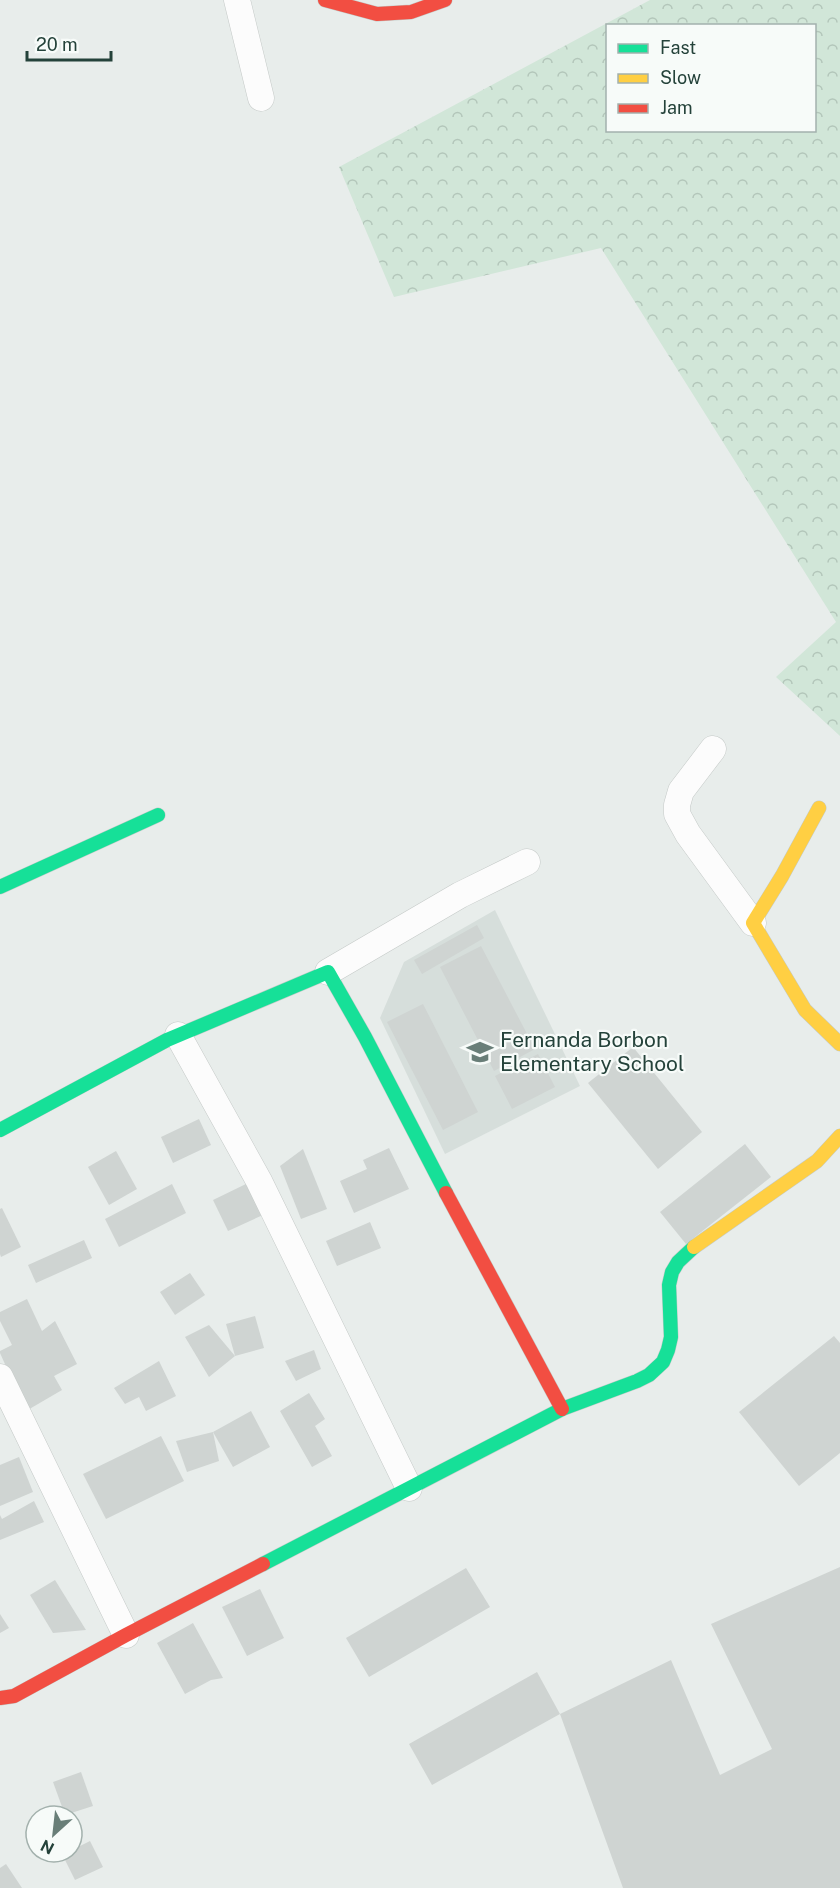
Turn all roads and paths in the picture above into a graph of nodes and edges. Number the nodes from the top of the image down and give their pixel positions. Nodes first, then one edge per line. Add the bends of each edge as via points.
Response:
1 (237, 0) edge
2 (325, 0) edge
3 (445, 0) edge
4 (261, 98) dead end
5 (713, 749) dead end
6 (819, 808) dead end
7 (158, 814) dead end
8 (527, 862) dead end
9 (0, 886) edge
10 (753, 923) junction
11 (328, 972) junction
12 (178, 1035) junction
13 (840, 1044) edge
14 (0, 1130) edge
15 (840, 1136) edge
16 (0, 1377) edge
17 (562, 1408) junction
18 (409, 1488) junction
19 (126, 1635) junction
20 (0, 1698) edge

1 - 4 street
2 - 3 street via 377,14 411,12
5 - 10 street via 681,791 677,814
6 - 10 street
7 - 9 street
8 - 11 street via 460,895
10 - 13 street via 805,1010
11 - 12 street
11 - 17 street
12 - 14 street
12 - 18 street via 259,1181
15 - 17 street via 817,1161 676,1264 669,1284 670,1342 651,1374
16 - 19 street
17 - 18 street
18 - 19 street
19 - 20 street via 14,1696

